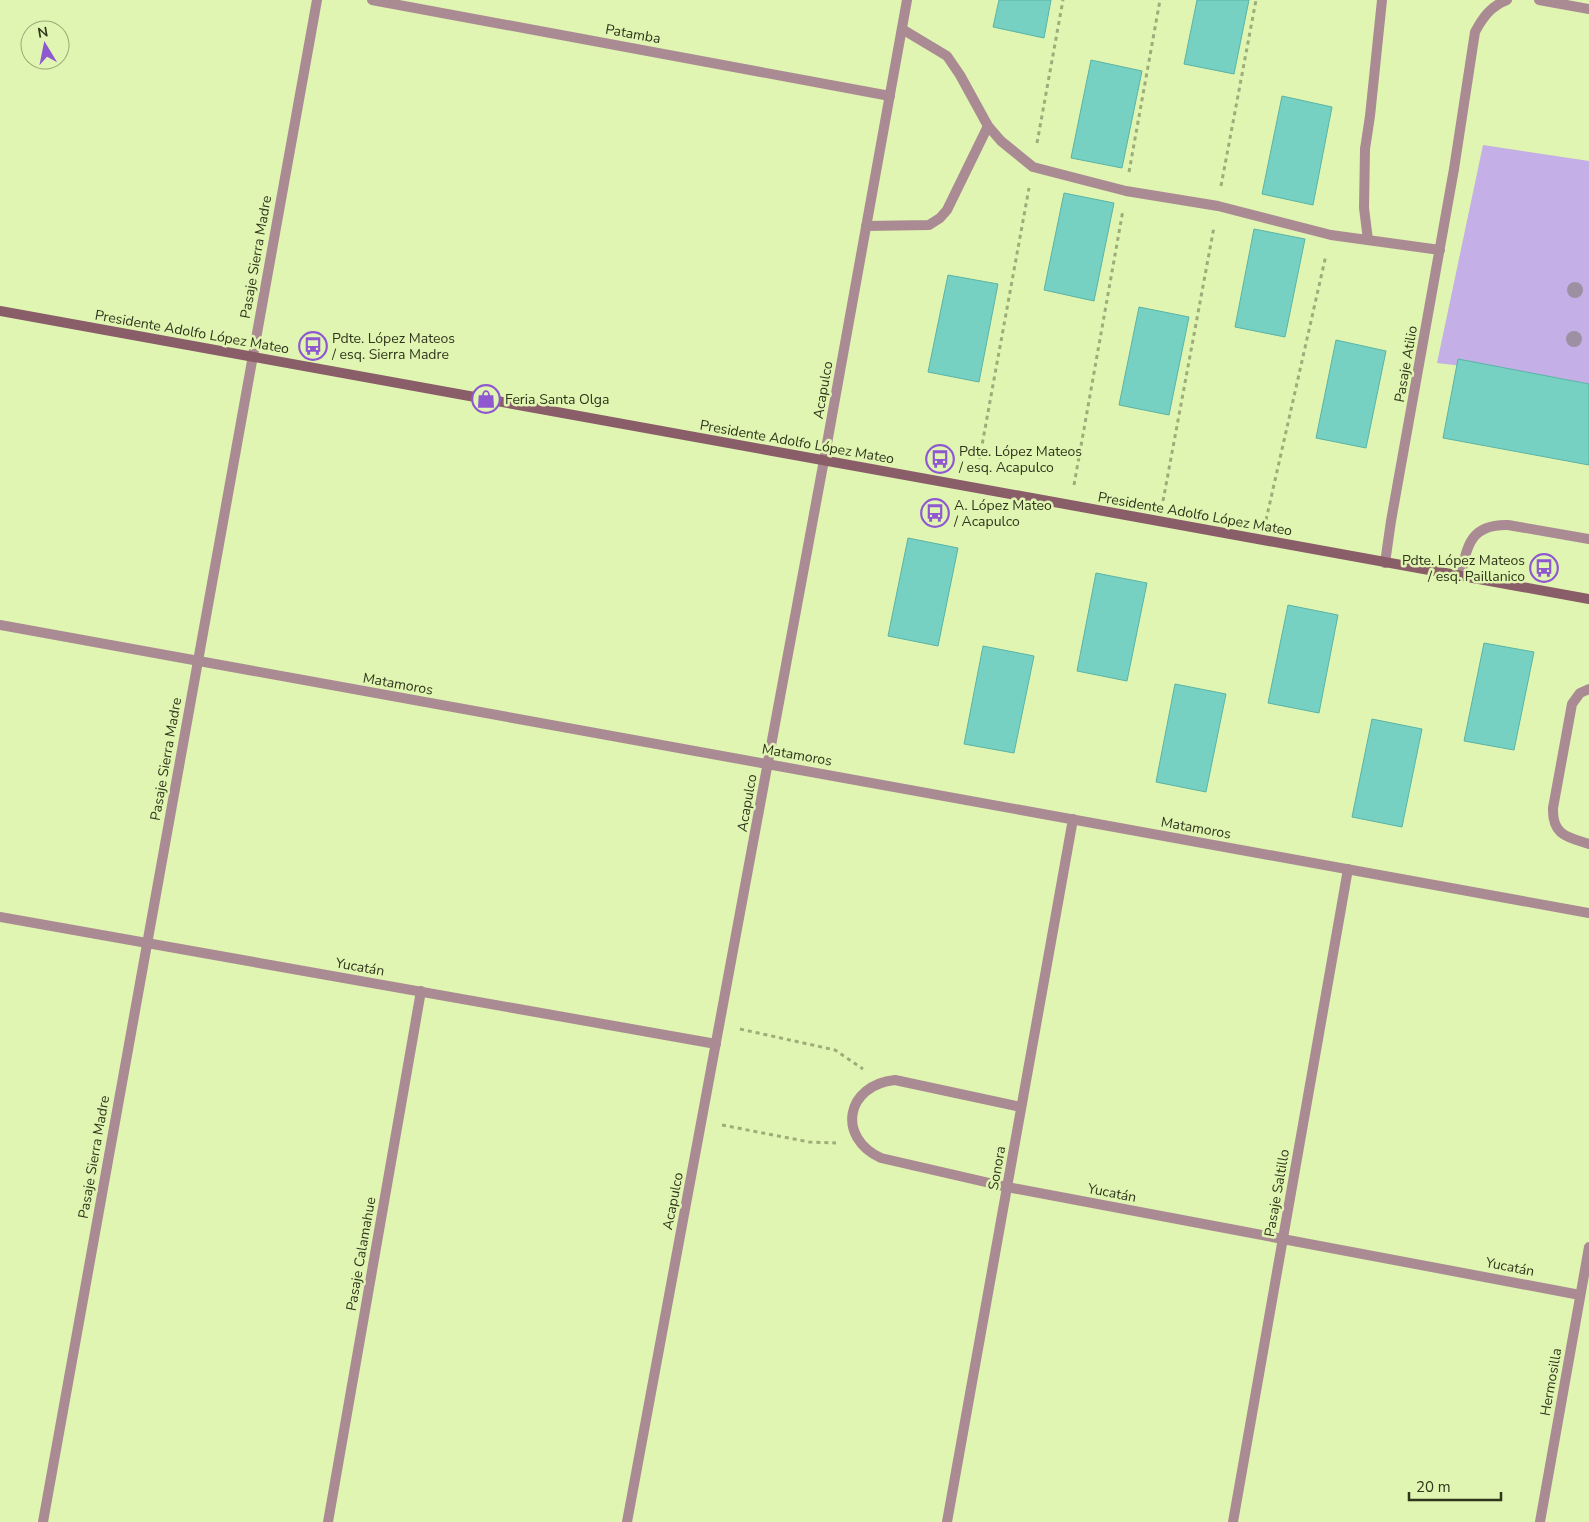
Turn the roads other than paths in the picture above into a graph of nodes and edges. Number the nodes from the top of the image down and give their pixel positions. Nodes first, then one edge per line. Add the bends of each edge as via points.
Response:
1 (317, 0) edge
2 (372, 0) edge
3 (907, 0) edge
4 (1382, 0) edge
5 (1507, 0) edge
6 (1539, 0) edge
7 (1589, 8) edge
8 (902, 30) junction
9 (890, 96) junction
10 (988, 126) junction
11 (866, 226) junction
12 (1368, 240) junction
13 (1440, 250) junction
14 (0, 311) edge
15 (252, 357) junction
16 (824, 460) junction
17 (1589, 539) edge
18 (1385, 563) junction
19 (1462, 575) junction
20 (1589, 599) edge
21 (0, 625) edge
22 (198, 661) junction
23 (1589, 689) edge
24 (768, 764) junction
25 (1073, 819) junction
26 (1589, 844) edge
27 (1348, 870) junction
28 (1589, 913) edge
29 (0, 917) edge
30 (147, 943) junction
31 (422, 991) junction
32 (716, 1044) junction
33 (1021, 1107) junction
34 (1007, 1187) junction
35 (1283, 1239) junction
36 (1589, 1247) edge
37 (1580, 1295) junction
38 (43, 1522) edge
39 (328, 1522) edge
40 (627, 1522) edge
41 (947, 1522) edge
42 (1234, 1522) edge
43 (1540, 1522) edge

1 - 15 street, Pasaje Sierra Madre
2 - 9 street, Patamba
3 - 8 street, Acapulco
4 - 12 street via 1365,149 1364,208
5 - 13 street, Pasaje Atilio via 1496,4 1482,18 1475,32
6 - 7 street
8 - 9 street, Acapulco
8 - 10 street via 947,56
9 - 11 street, Acapulco
10 - 11 street via 947,210 940,218 929,226
10 - 12 street via 1033,167 1126,191 1218,206 1331,235
11 - 16 street, Acapulco
12 - 13 street
13 - 18 street, Pasaje Atilio
14 - 15 street, Presidente Adolfo López Mateo
15 - 16 street, Presidente Adolfo López Mateo
15 - 22 street, Pasaje Sierra Madre
16 - 18 street, Presidente Adolfo López Mateo
16 - 24 street, Acapulco
17 - 19 street via 1497,524 1478,532 1470,541
18 - 19 street, Presidente Adolfo López Mateo
19 - 20 street, Presidente Adolfo López Mateo
21 - 22 street, Matamoros
22 - 24 street, Matamoros
22 - 30 street, Pasaje Sierra Madre
23 - 26 street via 1580,693 1572,704 1553,808 1556,828 1562,835
24 - 25 street, Matamoros
24 - 32 street, Acapulco
25 - 27 street, Matamoros
25 - 33 street, Sonora
27 - 28 street, Matamoros
27 - 35 street, Pasaje Saltillo
29 - 30 street, Yucatán
30 - 31 street, Yucatán
30 - 38 street, Pasaje Sierra Madre
31 - 32 street, Yucatán
31 - 39 street, Pasaje Calamahue
32 - 40 street, Acapulco
33 - 34 street, Sonora
33 - 34 street, Yucatán via 895,1080 882,1081 861,1094 852,1119 854,1132 869,1153
34 - 35 street, Yucatán
34 - 41 street, Sonora
35 - 37 street, Yucatán
35 - 42 street, Pasaje Saltillo
36 - 37 street, Hermosilla
37 - 43 street, Hermosilla

